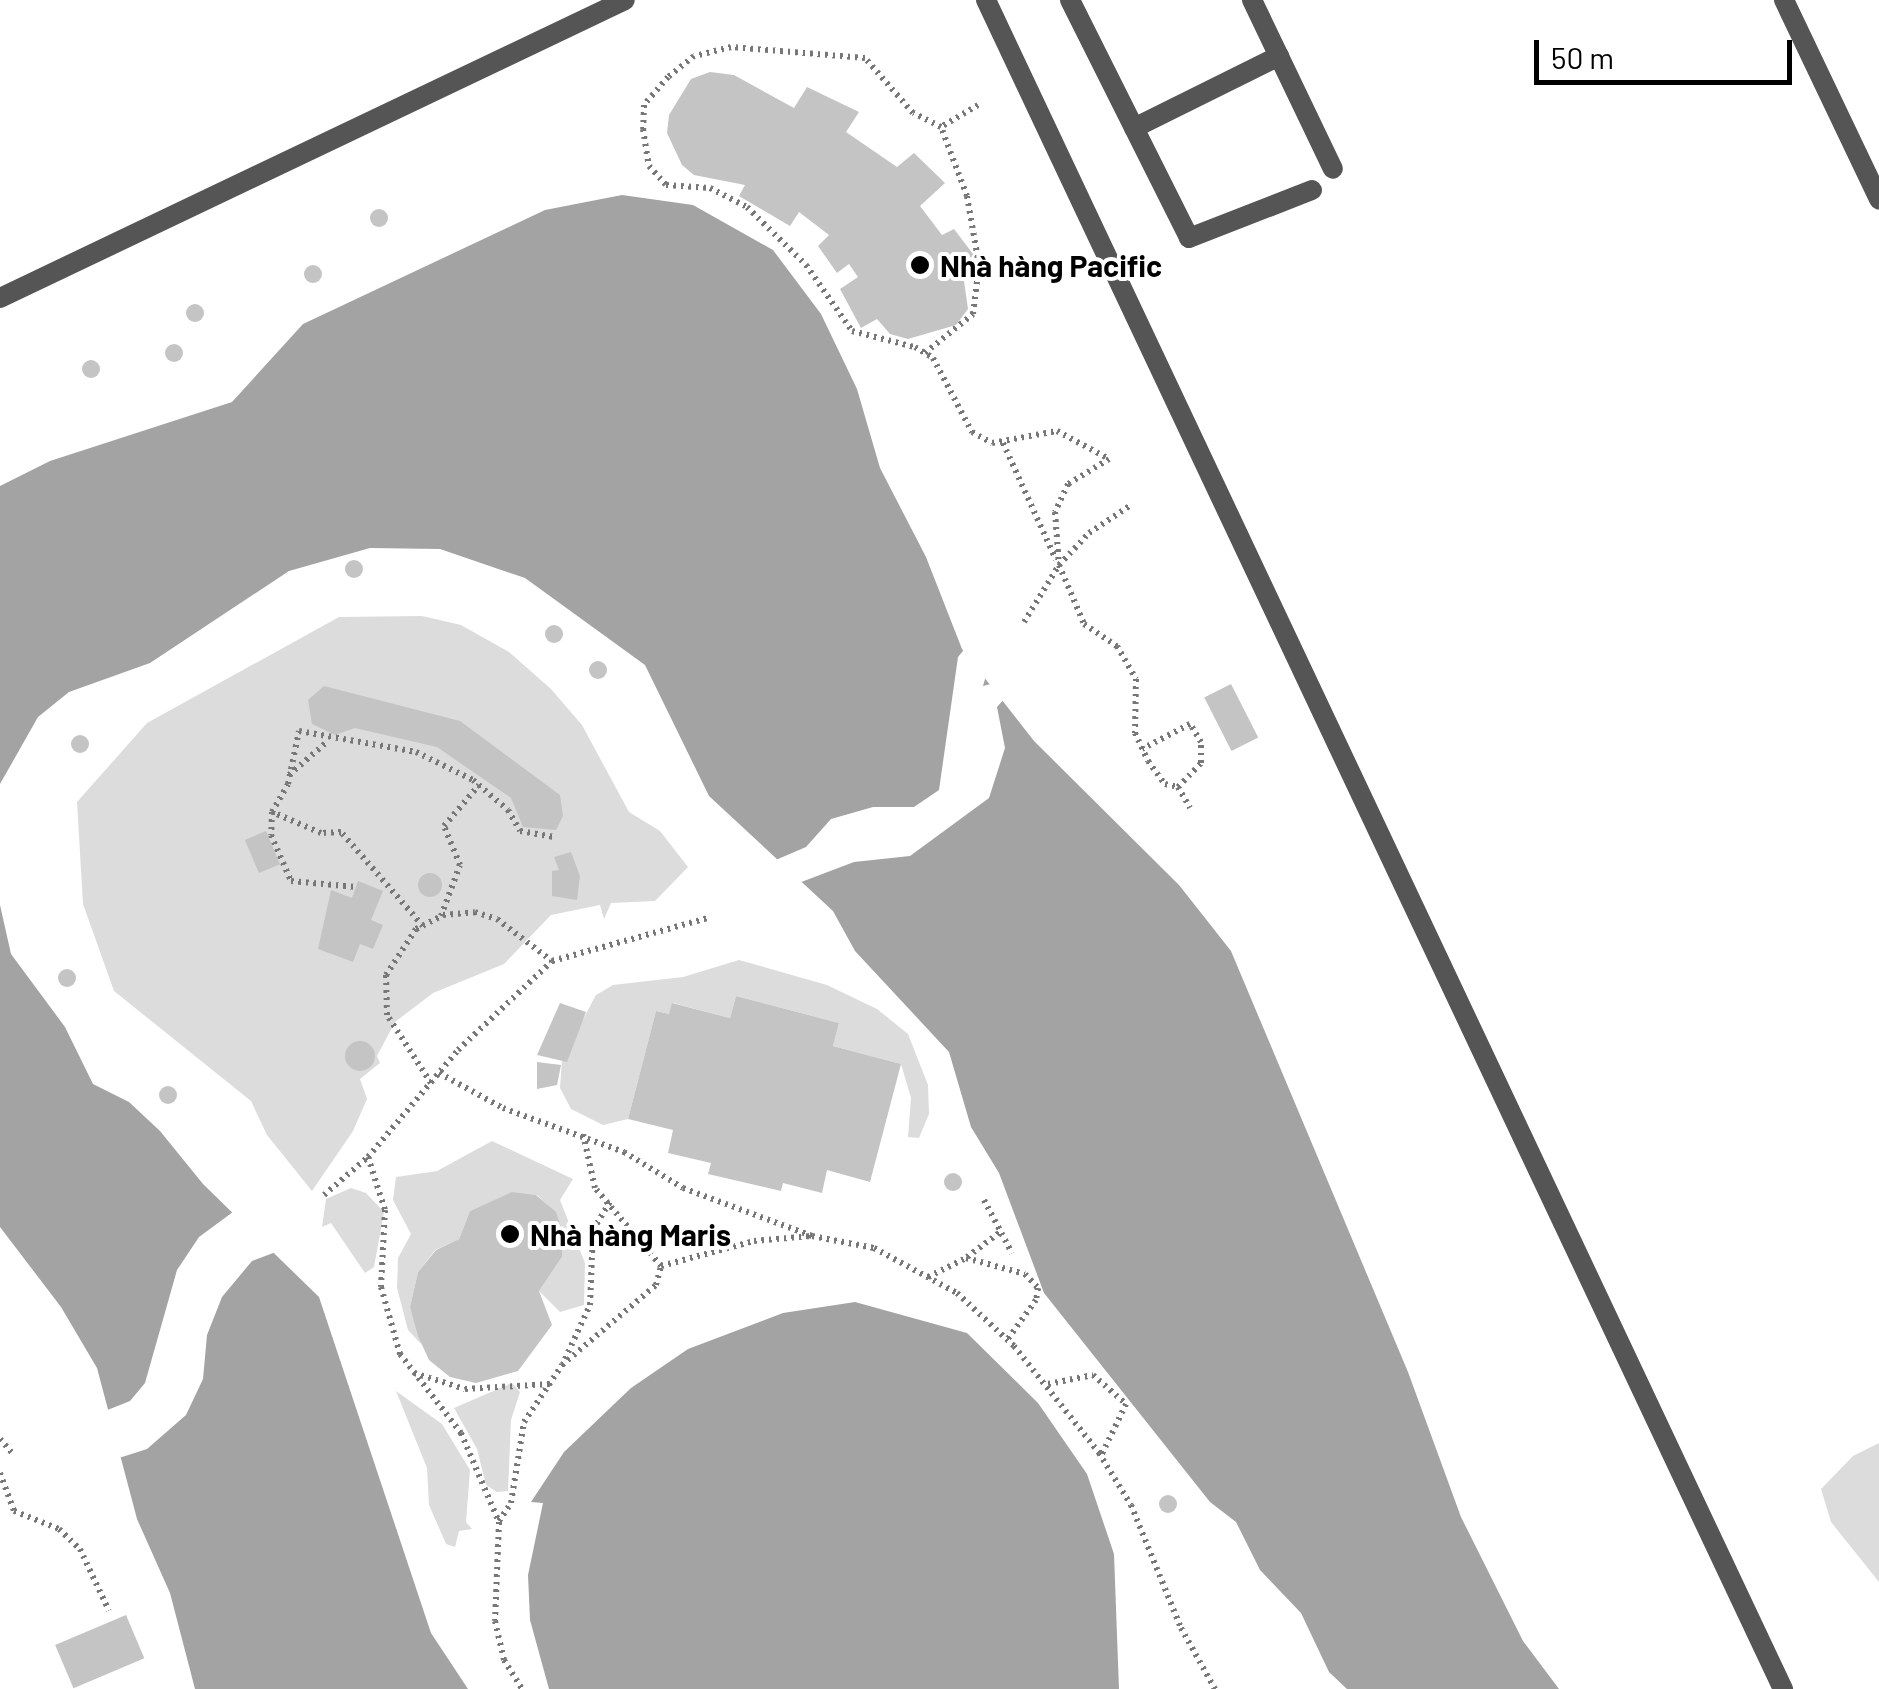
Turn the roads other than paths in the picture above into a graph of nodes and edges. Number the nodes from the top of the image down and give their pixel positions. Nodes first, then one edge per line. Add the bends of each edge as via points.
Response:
1 (625, 0) edge
2 (986, 0) edge
3 (1070, 0) edge
4 (1252, 0) edge
5 (1784, 0) edge
6 (1279, 56) junction
7 (1134, 128) junction
8 (1333, 169) dead end
9 (1312, 190) dead end
10 (1879, 199) edge
11 (0, 298) edge
12 (1783, 1689) edge

1 - 11 street
2 - 12 street
3 - 7 street
4 - 6 street
5 - 10 street
6 - 7 street
6 - 8 street
7 - 9 street via 1188,238

